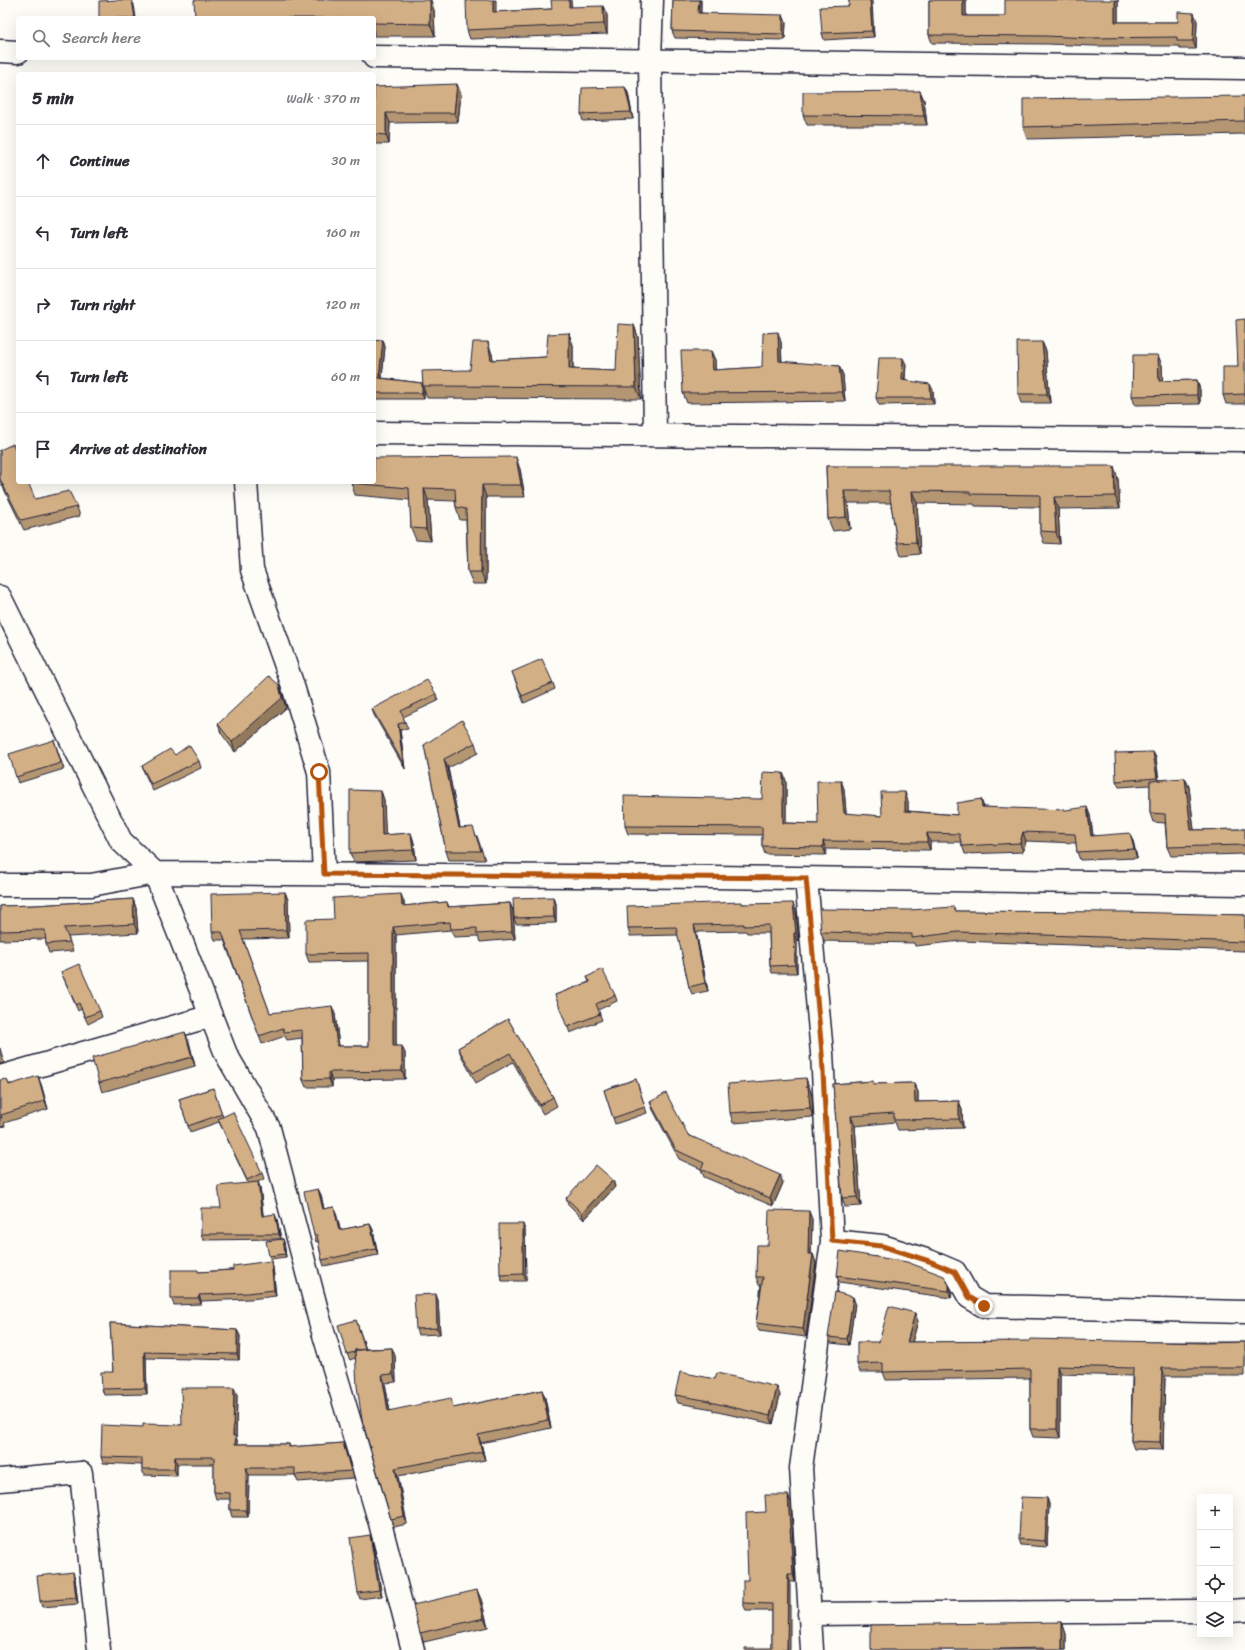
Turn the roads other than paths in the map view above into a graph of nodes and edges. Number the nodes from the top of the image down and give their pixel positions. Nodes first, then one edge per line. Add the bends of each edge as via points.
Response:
1 (652, 0) edge
2 (0, 52) edge
3 (16, 52) edge
4 (376, 57) edge
5 (650, 60) junction
6 (1245, 68) edge
7 (376, 433) edge
8 (655, 435) junction
9 (1245, 440) edge
10 (246, 484) edge
11 (0, 597) edge
12 (155, 873) junction
13 (324, 874) junction
14 (806, 878) junction
15 (1245, 884) edge
16 (0, 885) edge
17 (211, 1016) junction
18 (0, 1077) edge
19 (832, 1241) junction
20 (1245, 1312) edge
21 (0, 1480) edge
22 (1245, 1610) edge
23 (1197, 1611) edge
24 (1233, 1611) edge
25 (809, 1614) junction
26 (99, 1650) edge
27 (413, 1650) edge
28 (812, 1650) edge

1 - 5 street
2 - 3 street
4 - 5 street
5 - 6 street
5 - 8 street
7 - 8 street
8 - 9 street
10 - 13 street via 252,570 292,683 319,772
11 - 12 street via 120,841
12 - 13 street
12 - 16 street via 91,885
12 - 17 street
13 - 14 street
14 - 15 street
14 - 19 street via 822,1053
17 - 18 street
17 - 27 street via 226,1054 269,1128 319,1318 380,1523
19 - 20 street via 882,1246 955,1272 969,1297 984,1306
19 - 25 street via 801,1468
21 - 26 street via 81,1473
22 - 24 street
23 - 25 street
25 - 28 street

